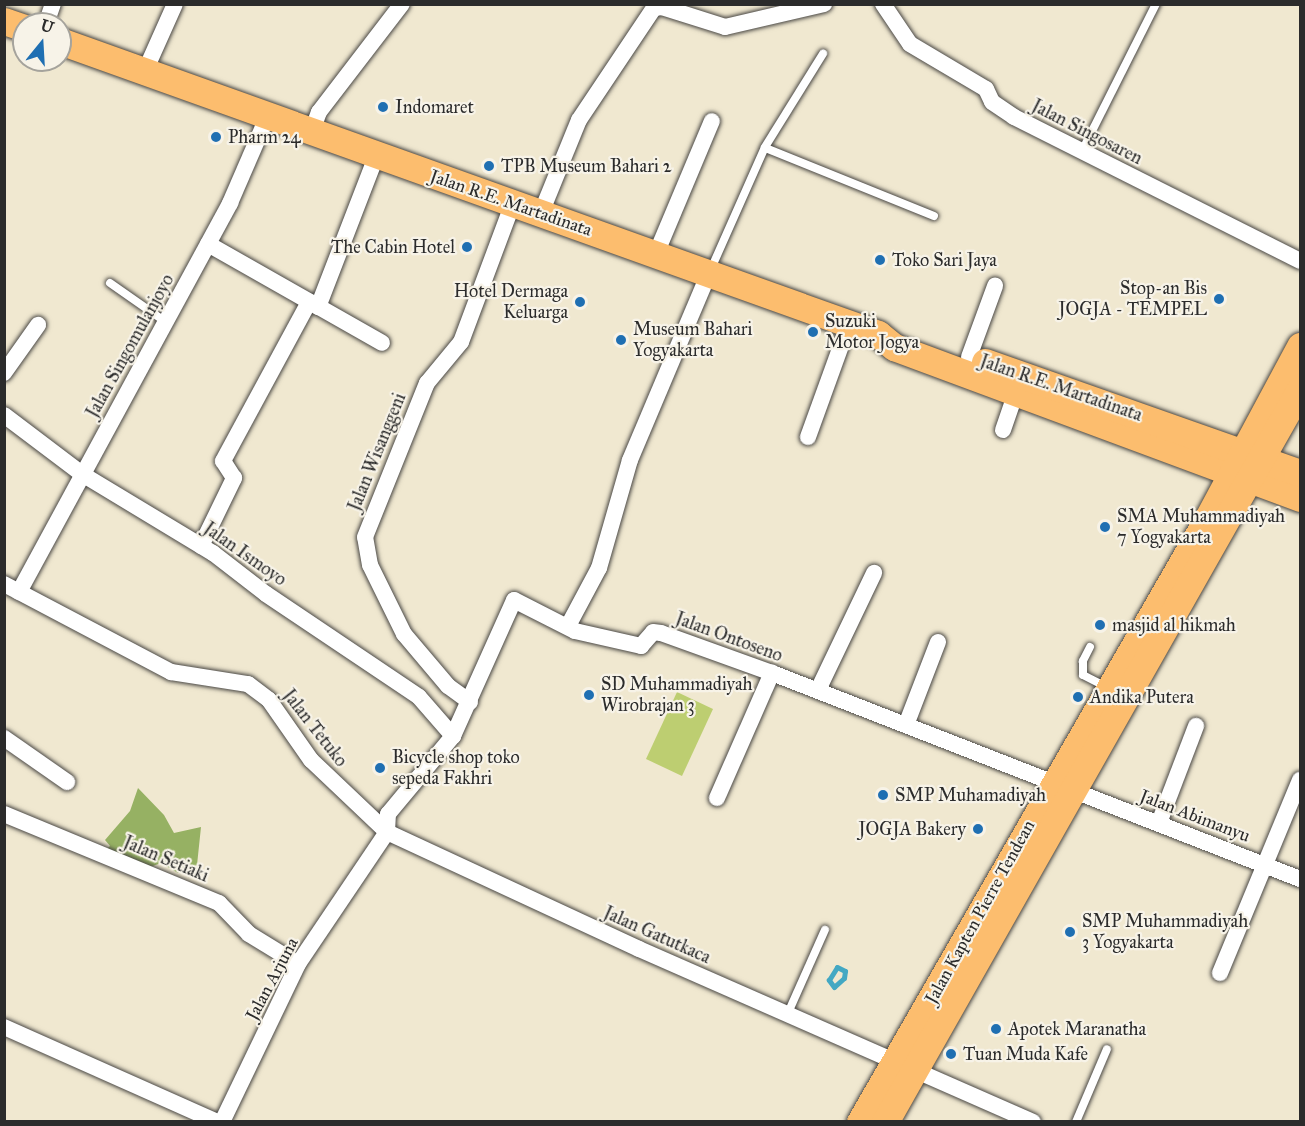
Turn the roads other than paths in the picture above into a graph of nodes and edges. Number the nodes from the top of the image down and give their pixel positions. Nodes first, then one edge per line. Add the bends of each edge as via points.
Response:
1 (175, 4) edge
2 (402, 4) edge
3 (824, 4) edge
4 (883, 4) edge
5 (1156, 4) edge
6 (72, 45) edge
7 (823, 54) dead end
8 (146, 69) junction
9 (268, 115) junction
10 (712, 121) dead end
11 (312, 131) junction
12 (768, 149) junction
13 (1082, 151) junction
14 (376, 157) junction
15 (513, 203) junction
16 (541, 213) junction
17 (934, 216) dead end
18 (208, 244) junction
19 (656, 254) junction
20 (1300, 261) edge
21 (708, 275) junction
22 (110, 283) dead end
23 (994, 286) dead end
24 (313, 305) junction
25 (166, 321) junction
26 (849, 324) junction
27 (38, 325) dead end
28 (878, 334) junction
29 (382, 344) dead end
30 (1300, 346) edge
31 (969, 357) junction
32 (4, 373) edge
33 (1300, 389) edge
34 (1016, 393) junction
35 (4, 415) edge
36 (1270, 424) junction
37 (1003, 430) dead end
38 (808, 437) dead end
39 (1183, 443) junction
40 (1247, 466) junction
41 (82, 474) junction
42 (1293, 483) edge
43 (1220, 515) junction
44 (201, 546) junction
45 (873, 573) dead end
46 (12, 588) edge
47 (568, 626) junction
48 (938, 642) dead end
49 (1090, 647) dead end
50 (772, 673) junction
51 (1108, 687) junction
52 (818, 690) junction
53 (470, 702) junction
54 (906, 725) junction
55 (1196, 726) dead end
56 (453, 736) junction
57 (4, 738) edge
58 (1300, 780) edge
59 (67, 782) dead end
60 (1063, 787) junction
61 (717, 798) dead end
62 (4, 814) edge
63 (1159, 823) junction
64 (387, 832) junction
65 (1265, 864) junction
66 (1300, 879) edge
67 (825, 930) dead end
68 (298, 964) junction
69 (1220, 973) dead end
70 (788, 1013) junction
71 (8, 1029) edge
72 (4, 1047) edge
73 (1107, 1049) dead end
74 (905, 1064) junction
75 (189, 1116) edge
76 (217, 1122) edge
77 (222, 1122) edge
78 (860, 1122) edge
79 (885, 1122) edge
80 (1033, 1122) edge
81 (1076, 1122) edge

1 - 8 street
2 - 11 street via 325,104
3 - 16 street via 725,27 662,7 654,8 579,120
4 - 13 street, Jalan Singosaren via 910,44 987,89 992,102 1014,117
5 - 13 lane
6 - 8 main road, Jalan R.E. Martadinata
7 - 12 lane
8 - 9 main road, Jalan R.E. Martadinata
9 - 11 main road, Jalan R.E. Martadinata
9 - 18 street, Jalan Singomulanjoyo
10 - 19 street
11 - 14 main road, Jalan R.E. Martadinata
12 - 17 lane
12 - 21 lane
13 - 20 street, Jalan Singosaren
14 - 15 main road, Jalan R.E. Martadinata
14 - 24 street
15 - 16 main road, Jalan R.E. Martadinata
15 - 53 street, Jalan Wisanggeni via 461,342 427,383 365,537 370,565 404,634 448,686
16 - 19 main road, Jalan R.E. Martadinata
18 - 24 street
18 - 25 street, Jalan Singomulanjoyo
19 - 21 main road, Jalan R.E. Martadinata
21 - 26 main road, Jalan R.E. Martadinata
21 - 47 street via 630,460 599,568
22 - 25 lane
23 - 31 street
24 - 29 street
24 - 44 street via 223,461 234,478
25 - 41 street, Jalan Singomulanjoyo
26 - 28 main road, Jalan R.E. Martadinata
26 - 38 street
27 - 32 street
28 - 31 main road, Jalan R.E. Martadinata via 899,333
28 - 34 main road, Jalan R.E. Martadinata via 894,347
30 - 36 main road
31 - 39 main road, Jalan R.E. Martadinata
33 - 36 main road
34 - 37 street
34 - 39 main road, Jalan R.E. Martadinata
35 - 41 street, Jalan Ismoyo
36 - 39 main road
36 - 40 main road, Jalan Kapten Pierre Tendean
36 - 42 main road
39 - 40 main road, Jalan R.E. Martadinata
39 - 43 main road
40 - 42 main road, Jalan R.E. Martadinata
40 - 43 main road, Jalan Kapten Pierre Tendean
41 - 44 street, Jalan Ismoyo
41 - 46 street, Jalan Singomulanjoyo
42 - 43 main road via 1257,495
43 - 51 main road, Jalan Kapten Pierre Tendean
43 - 60 main road, Jalan Kapten Pierre Tendean
44 - 56 street, Jalan Ismoyo via 419,697
45 - 52 street
46 - 64 street, Jalan Tetuko via 171,672 248,684 269,700 311,760
47 - 50 street, Jalan Ontoseno via 593,636 641,645 653,632 661,633
47 - 53 street, Jalan Ontoseno via 513,600
48 - 54 street
49 - 51 lane via 1083,661 1083,675
50 - 52 street, Jalan Ontoseno
50 - 61 street
51 - 60 main road, Jalan Kapten Pierre Tendean
52 - 54 street, Jalan Ontoseno
53 - 56 street, Jalan Ontoseno
54 - 60 street, Jalan Ontoseno
55 - 63 street
56 - 64 street, Jalan Ontoseno via 388,814
57 - 59 street
58 - 65 street
60 - 63 street, Jalan Abimanyu
60 - 74 main road, Jalan Kapten Pierre Tendean
62 - 68 street, Jalan Setiaki via 219,903 249,934
63 - 65 street, Jalan Abimanyu
64 - 68 street, Jalan Arjuna
64 - 70 street, Jalan Gatutkaca via 613,938
65 - 66 street, Jalan Abimanyu
65 - 69 street
67 - 70 lane
68 - 77 street, Jalan Arjuna
70 - 74 street, Jalan Gatutkaca
71 - 72 street
71 - 75 street
73 - 81 lane
74 - 78 main road, Jalan Kapten Pierre Tendean
74 - 79 main road, Jalan Kapten Pierre Tendean
74 - 80 street, Jalan Gatutkaca
75 - 76 street

